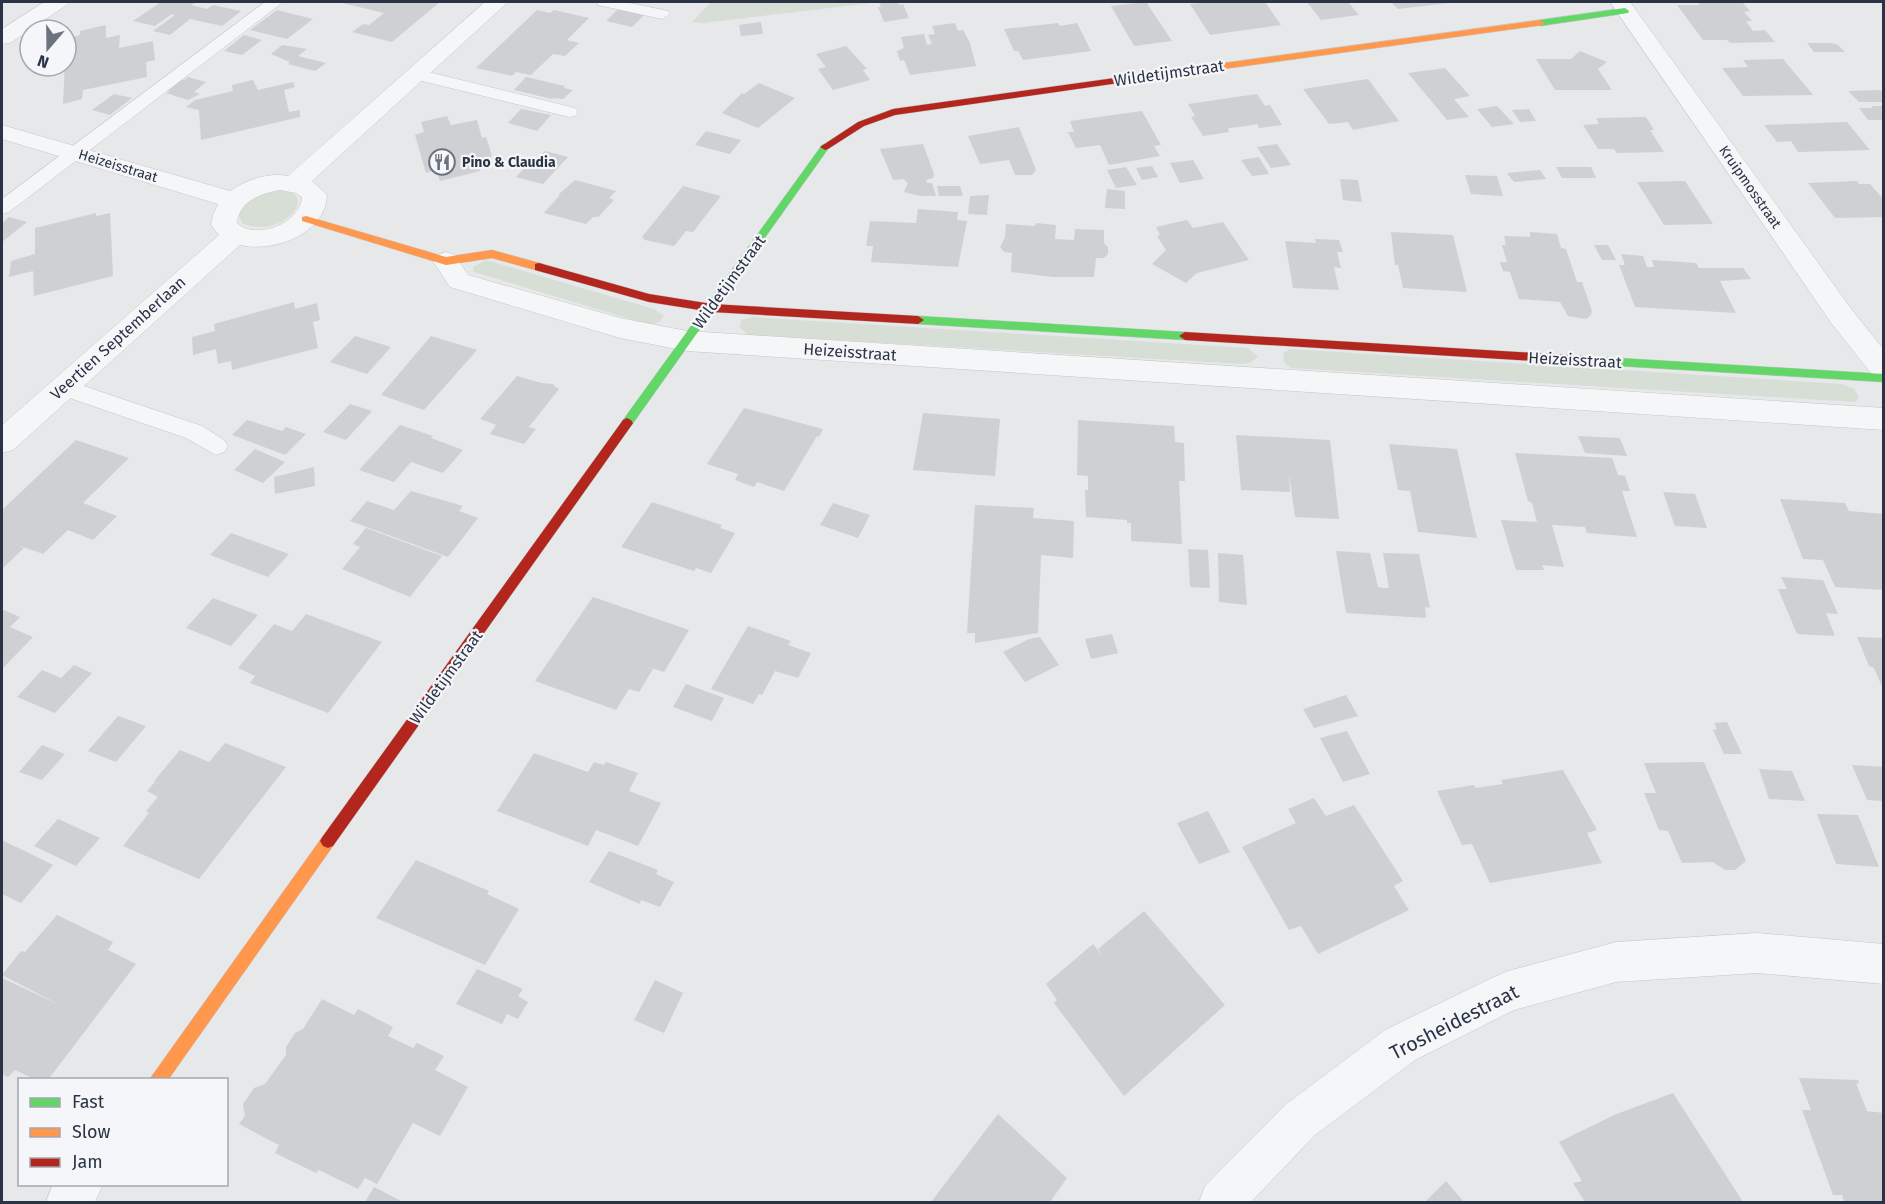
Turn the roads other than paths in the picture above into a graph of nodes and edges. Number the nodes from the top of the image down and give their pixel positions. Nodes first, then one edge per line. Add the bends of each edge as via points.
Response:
1 (58, 2) edge
2 (275, 2) edge
3 (497, 2) edge
4 (604, 2) edge
5 (1623, 6) edge
6 (662, 14) dead end
7 (2, 38) edge
8 (416, 74) junction
9 (569, 112) dead end
10 (2, 132) edge
11 (74, 153) junction
12 (296, 183) junction
13 (234, 200) junction
14 (2, 208) edge
15 (306, 219) junction
16 (235, 235) junction
17 (446, 261) junction
18 (712, 308) junction
19 (687, 341) junction
20 (1267, 342) junction
21 (1884, 370) edge
22 (1272, 378) junction
23 (1884, 378) edge
24 (63, 387) junction
25 (1884, 418) edge
26 (2, 442) edge
27 (216, 446) dead end
28 (1884, 964) edge
29 (158, 1078) edge
30 (80, 1186) edge
31 (68, 1203) edge
32 (1221, 1203) edge

1 - 7 street
2 - 11 lane
3 - 8 street
4 - 6 lane
5 - 18 street, Wildetijmstraat via 883,113 856,124 826,145
5 - 21 street, Kruipmosstraat via 1842,317
8 - 9 lane
8 - 12 street
10 - 11 street, Heizeisstraat
11 - 13 street, Heizeisstraat
11 - 14 lane
12 - 13 street via 262,185
12 - 15 street via 315,195 315,206
13 - 16 street via 224,213 224,225
15 - 16 street via 277,235
15 - 17 street, Heizeisstraat
16 - 24 street, Veertien Septemberlaan
17 - 18 street, Heizeisstraat via 492,254 648,298
17 - 19 street, Heizeisstraat via 459,281 620,328
18 - 19 street, Wildetijmstraat
18 - 20 street, Heizeisstraat
19 - 22 street, Heizeisstraat
19 - 29 street, Wildetijmstraat
20 - 22 street
20 - 23 street, Heizeisstraat
22 - 25 street, Heizeisstraat
24 - 26 street, Veertien Septemberlaan
24 - 27 lane via 194,432
28 - 32 street, Trosheidestraat via 1757,953 1628,962 1508,991 1400,1045 1300,1120
30 - 31 street

